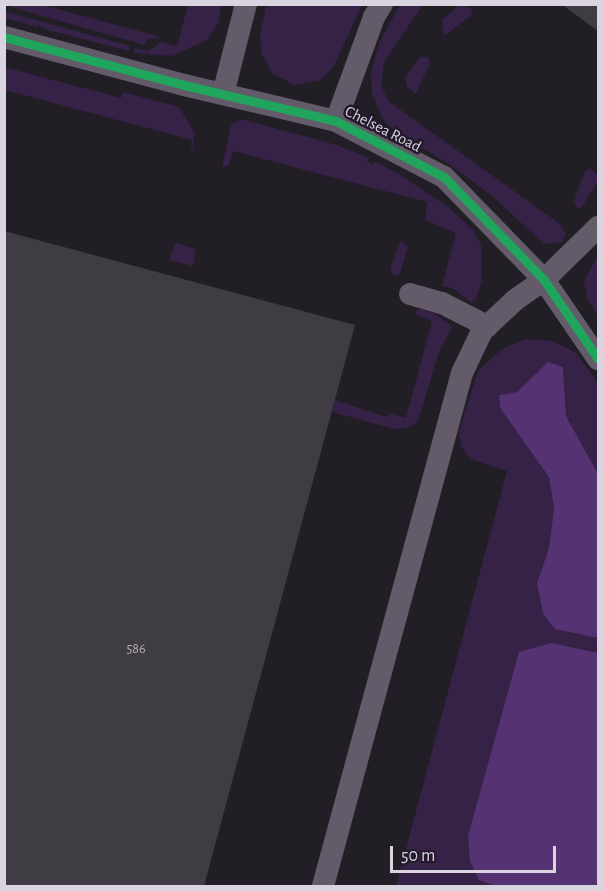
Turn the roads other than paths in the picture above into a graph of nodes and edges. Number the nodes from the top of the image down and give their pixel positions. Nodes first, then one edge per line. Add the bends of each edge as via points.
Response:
1 (246, 4) edge
2 (382, 4) edge
3 (4, 37) edge
4 (224, 94) junction
5 (336, 121) junction
6 (598, 227) edge
7 (544, 280) junction
8 (410, 294) dead end
9 (487, 326) junction
10 (598, 359) edge
11 (323, 886) edge

1 - 4 street
2 - 5 street
3 - 4 street, Chelsea Road
4 - 5 street, Chelsea Road
5 - 7 street, Chelsea Road via 444,177
6 - 7 street
7 - 9 street
7 - 10 street, Chelsea Road
8 - 9 street via 442,303
9 - 11 street via 462,374

